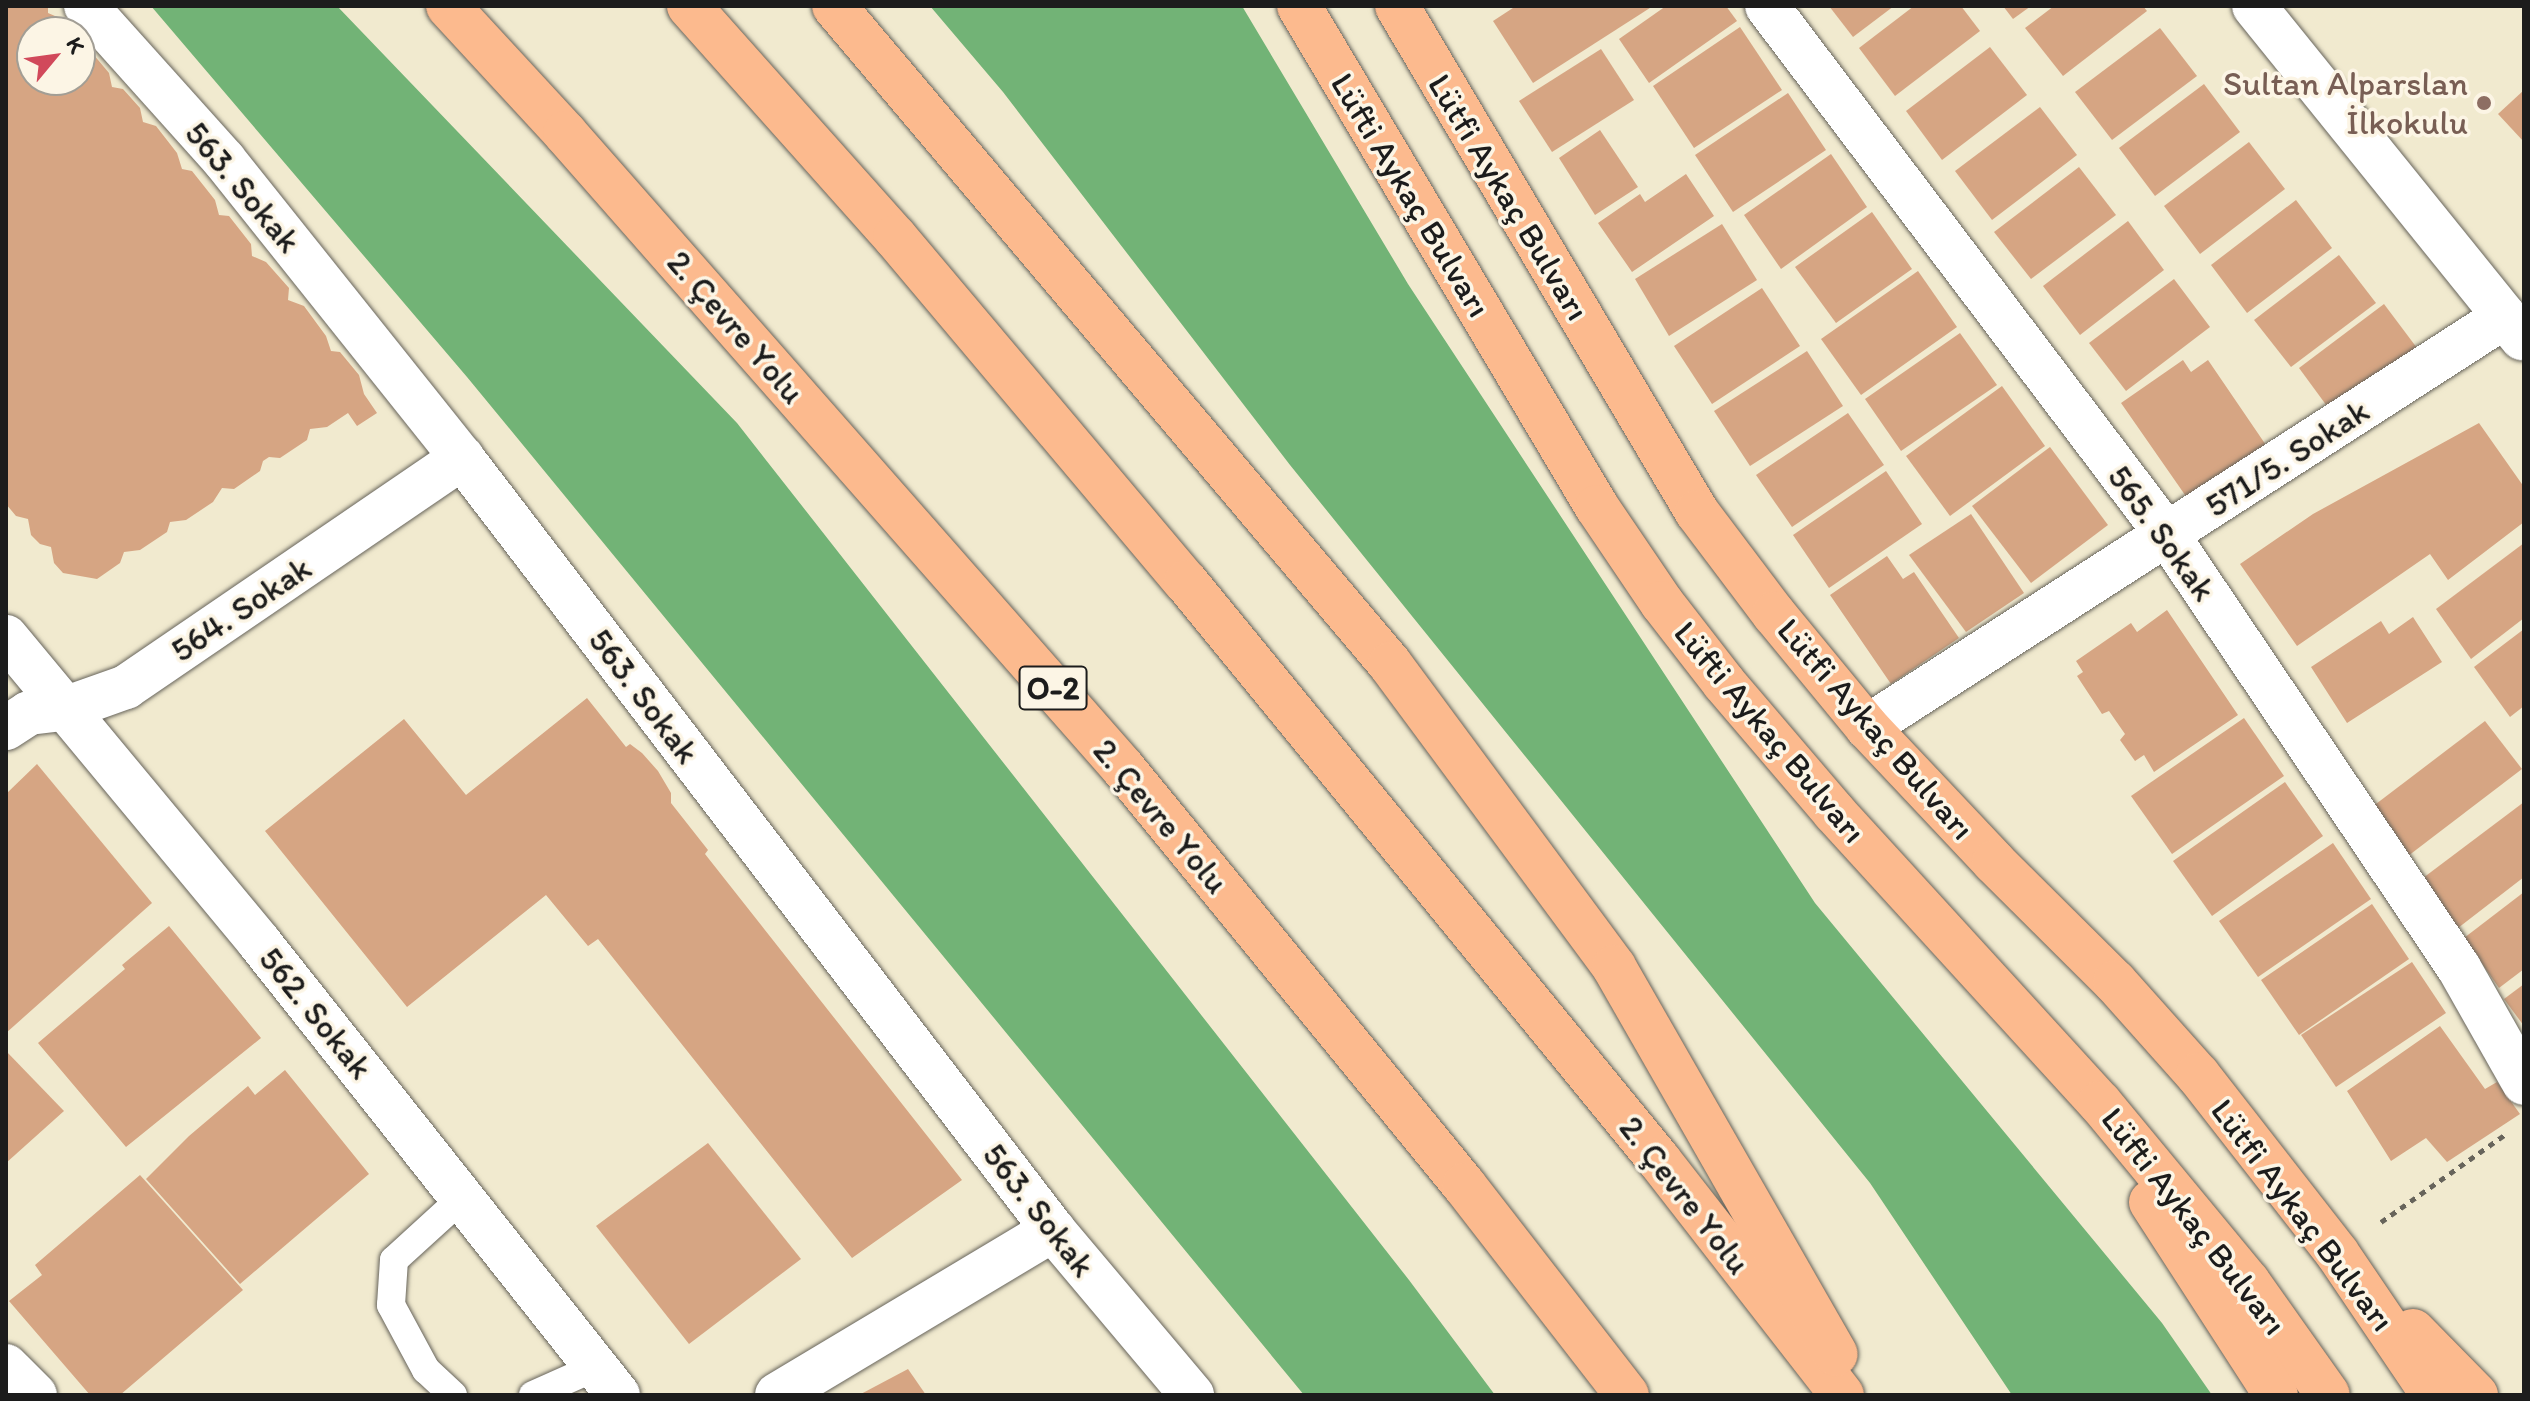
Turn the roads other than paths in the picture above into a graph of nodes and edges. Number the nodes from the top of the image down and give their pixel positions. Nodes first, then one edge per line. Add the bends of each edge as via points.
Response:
1 (86, 6) edge
2 (448, 6) edge
3 (689, 6) edge
4 (834, 6) edge
5 (1299, 6) edge
6 (1397, 6) edge
7 (1767, 6) edge
8 (2254, 6) edge
9 (2514, 328) edge
10 (462, 458) junction
11 (2168, 536) junction
12 (6, 637) edge
13 (67, 708) junction
14 (1867, 727) junction
15 (6, 728) edge
16 (2048, 1042) junction
17 (2524, 1083) edge
18 (463, 1197) junction
19 (1053, 1230) junction
20 (2337, 1253) junction
21 (6, 1366) edge
22 (607, 1381) edge
23 (35, 1395) edge
24 (453, 1395) edge
25 (533, 1395) edge
26 (777, 1395) edge
27 (1192, 1395) edge
28 (1627, 1395) edge
29 (1842, 1395) edge
30 (1858, 1395) edge
31 (2276, 1395) edge
32 (2328, 1395) edge
33 (2433, 1395) edge
34 (2476, 1395) edge

1 - 10 street, 563. Sokak via 224,160
2 - 28 main road, 2. Çevre Yolu / O-2 via 1123,768 1464,1185
3 - 29 main road, 2. Çevre Yolu via 895,237 1186,582 1659,1160
4 - 30 main road via 1390,664 1614,967
5 - 16 main road, Lüfti Aykaç Bulvarı via 1597,507 1662,603 1834,812
6 - 14 main road, Lütfi Aykaç Bulvarı via 1697,512
7 - 11 street, 565. Sokak
8 - 9 street
9 - 11 street, 571/5. Sokak
10 - 13 street, 564. Sokak via 126,687
10 - 19 street, 563. Sokak
11 - 14 street, 571/5. Sokak
11 - 17 street, 565. Sokak via 2459,968
12 - 13 street, 562. Sokak
13 - 15 street, 564. Sokak via 29,713
13 - 18 street, 562. Sokak
14 - 20 main road, Lütfi Aykaç Bulvarı via 2167,1040
16 - 31 main road
16 - 32 main road, Lüfti Aykaç Bulvarı via 2248,1282
18 - 22 street, 562. Sokak
18 - 24 lane via 394,1260 391,1305 426,1370
19 - 26 street
19 - 27 street, 563. Sokak
20 - 33 main road, Lütfi Aykaç Bulvarı
20 - 34 main road
21 - 23 street
22 - 25 lane

